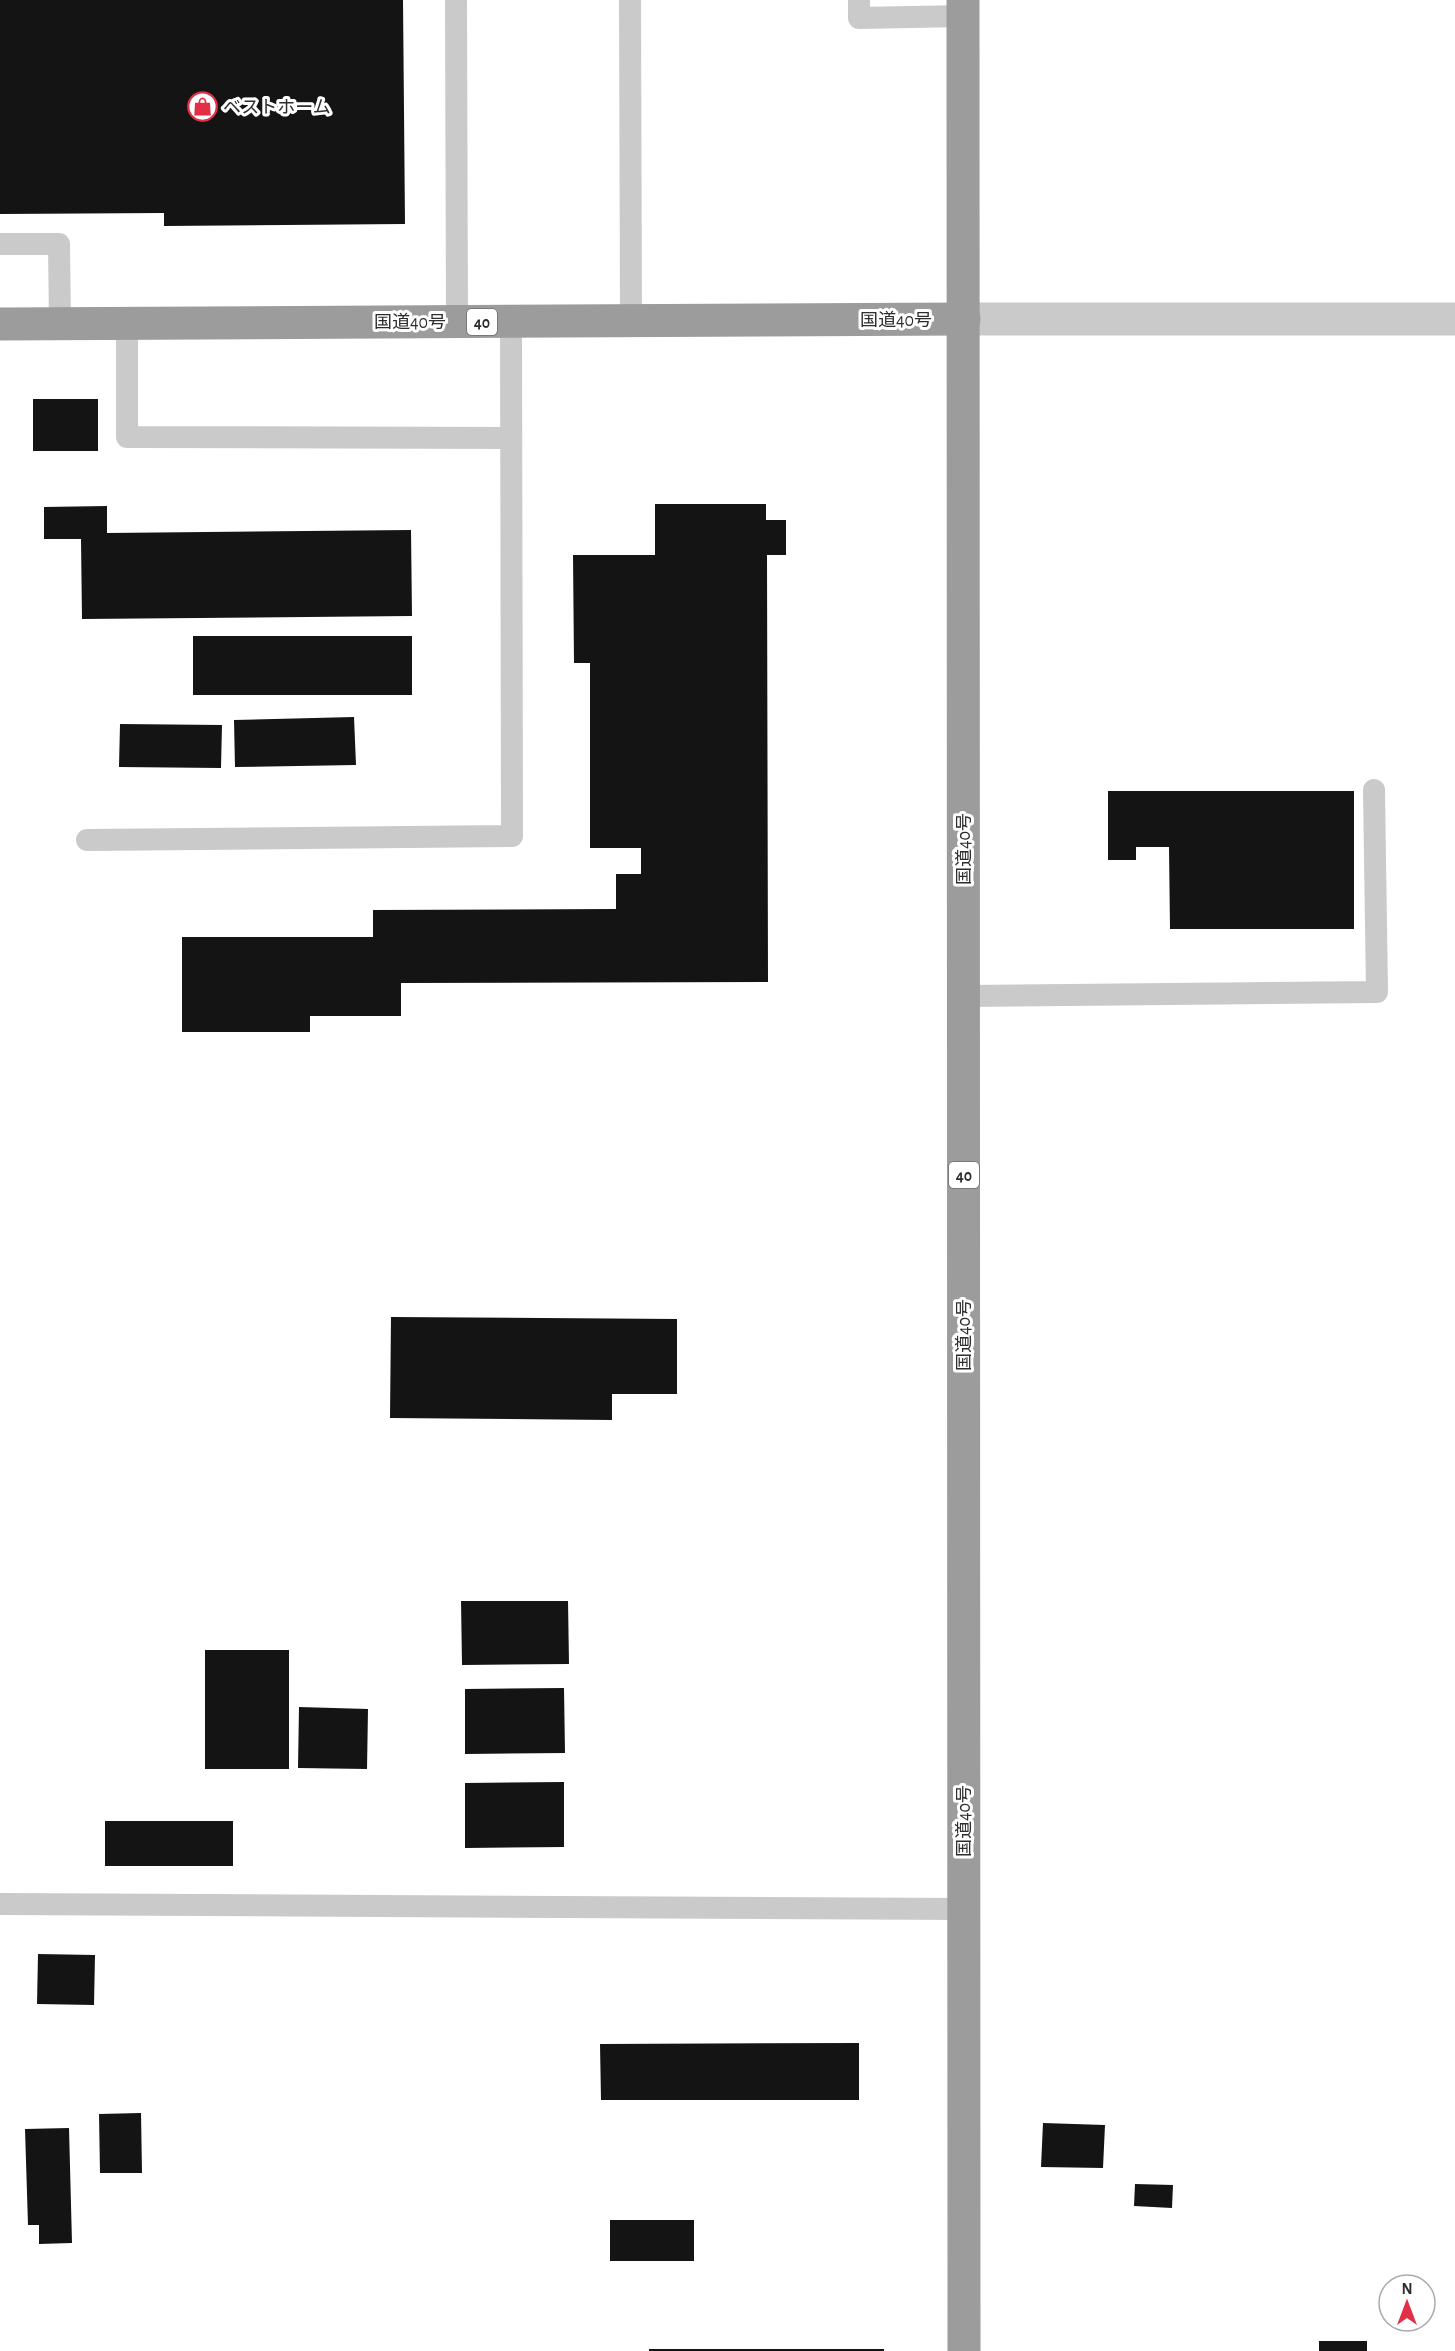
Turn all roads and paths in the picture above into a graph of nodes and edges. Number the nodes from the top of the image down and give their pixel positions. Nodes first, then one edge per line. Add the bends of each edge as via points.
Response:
1 (456, 0) edge
2 (630, 0) edge
3 (859, 0) edge
4 (963, 8) edge
5 (0, 244) edge
6 (964, 319) junction
7 (1455, 319) edge
8 (631, 321) junction
9 (456, 322) junction
10 (510, 322) junction
11 (0, 324) edge
12 (60, 324) junction
13 (127, 324) junction
14 (511, 438) junction
15 (1374, 790) dead end
16 (87, 840) dead end
17 (964, 996) junction
18 (0, 1904) edge
19 (964, 1909) junction
20 (964, 2351) edge

1 - 9 lane
2 - 8 lane
3 - 4 lane via 859,18
4 - 6 highway, 国道40号 / 40
5 - 12 lane via 59,244
6 - 7 street
6 - 8 highway, 国道40号 / 40
6 - 17 highway, 国道40号 / 40
8 - 10 highway, 国道40号 / 40
9 - 10 highway, 国道40号 / 40
9 - 13 highway, 国道40号 / 40
10 - 14 lane
11 - 12 highway, 国道40号 / 40
12 - 13 highway, 国道40号 / 40
13 - 14 lane via 127,437
14 - 16 lane via 512,836
15 - 17 lane via 1377,992
17 - 19 highway, 国道40号 / 40
18 - 19 lane
19 - 20 highway, 国道40号 / 40

